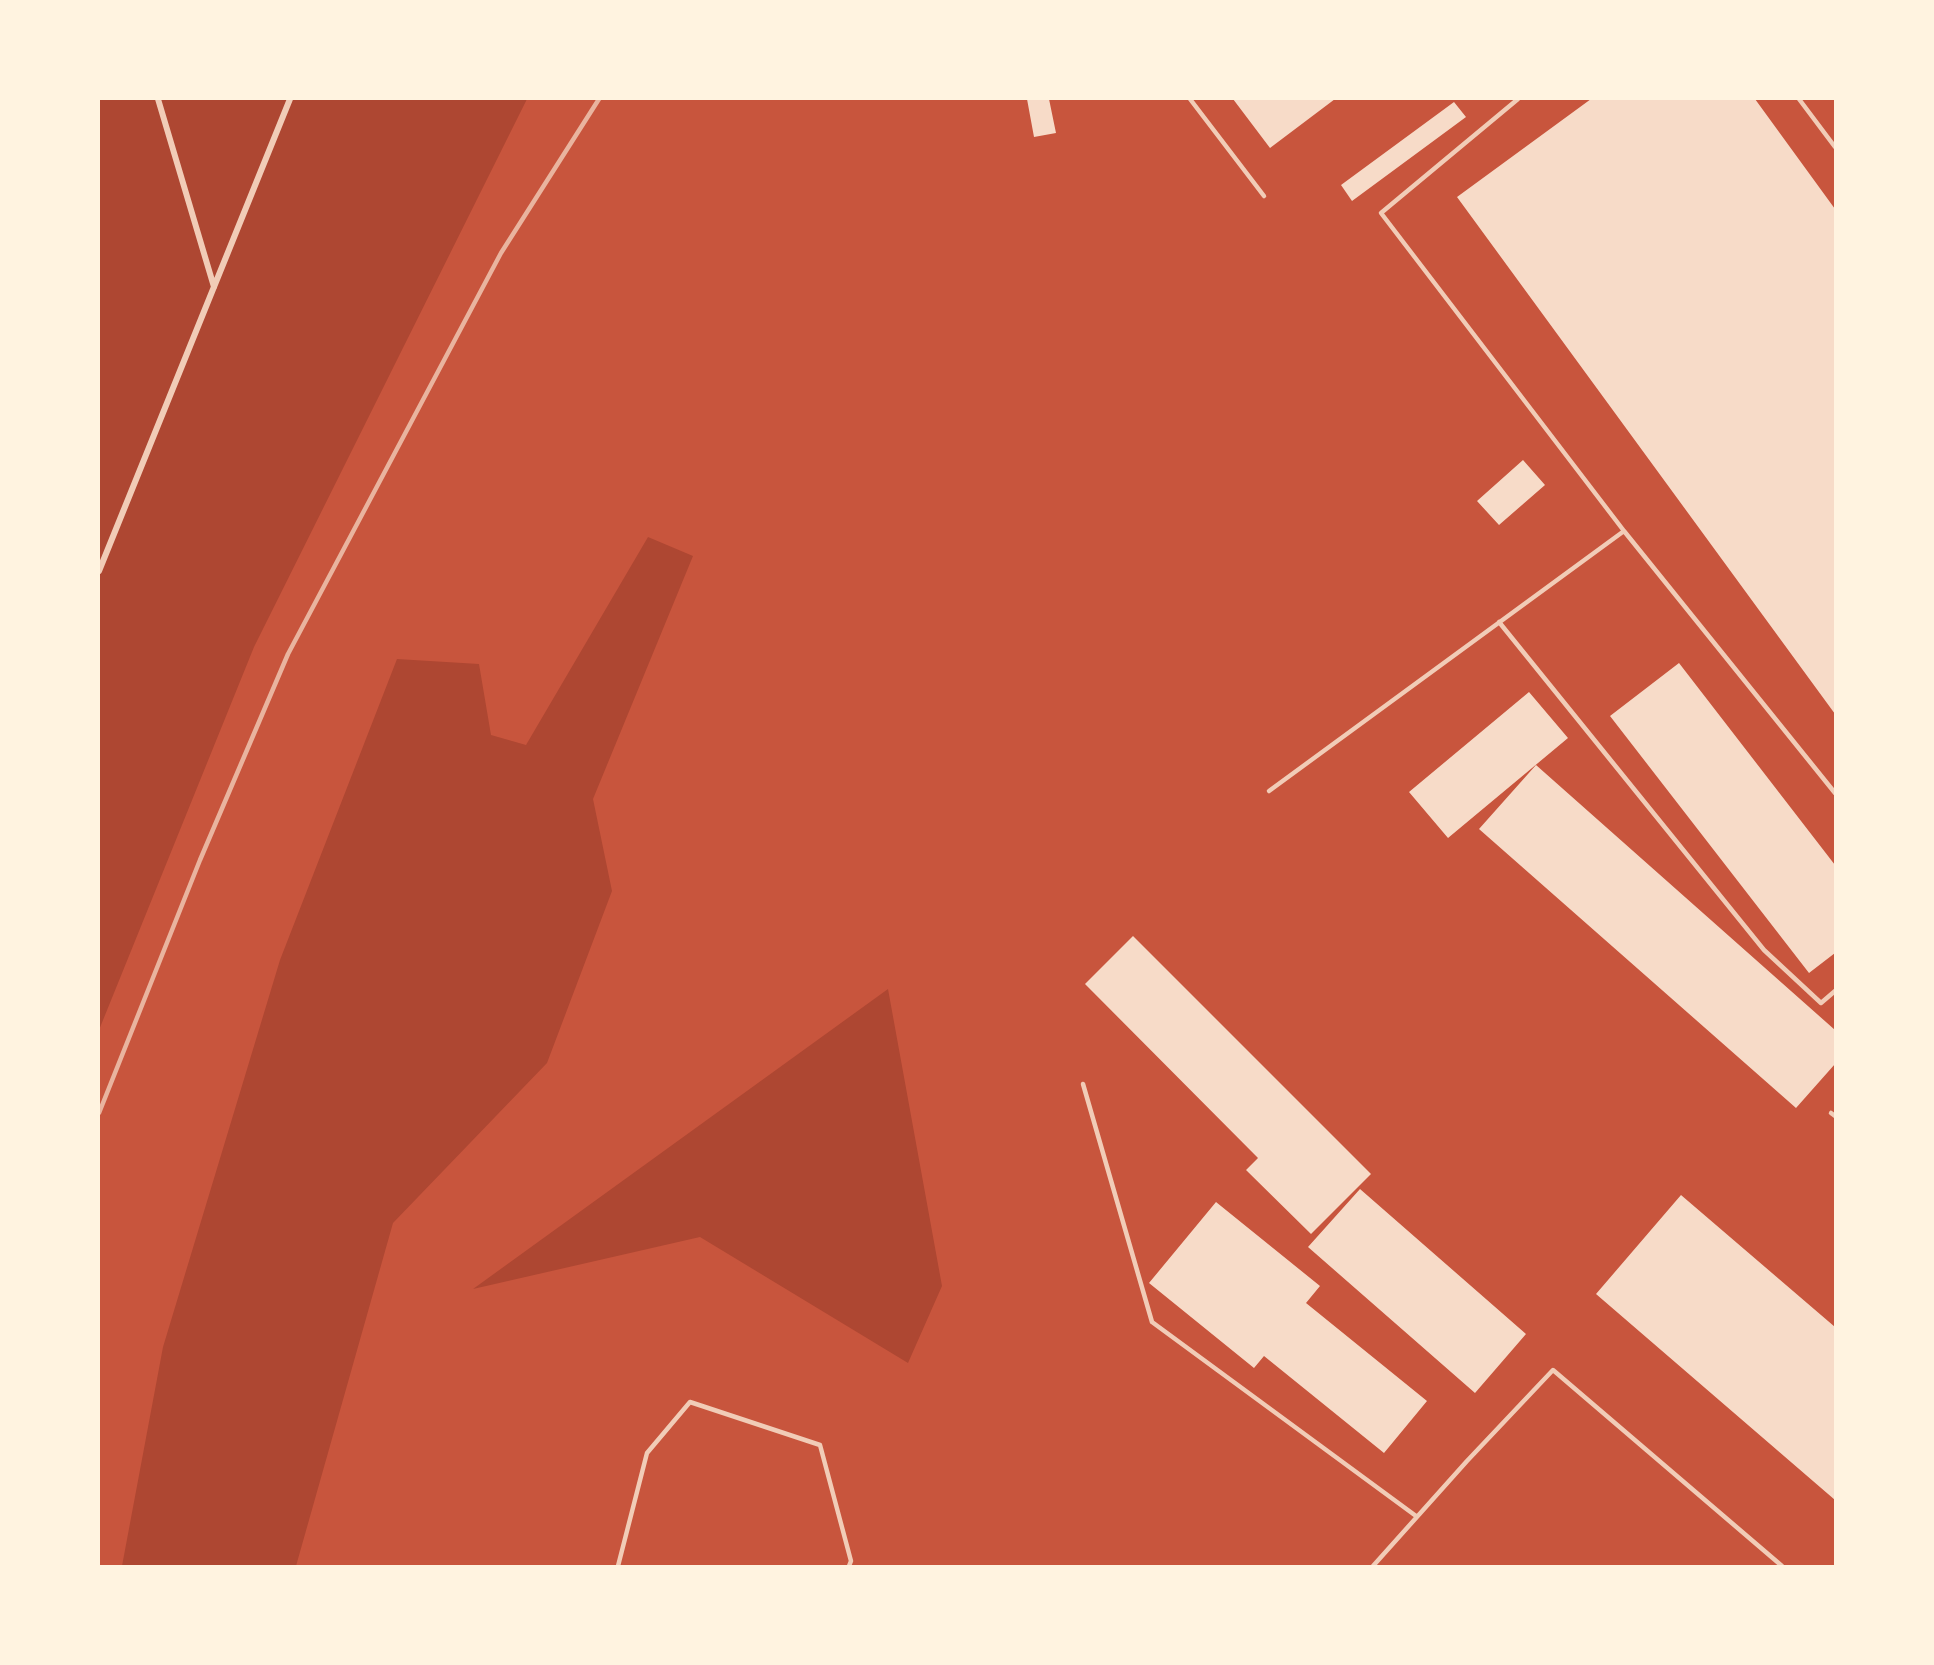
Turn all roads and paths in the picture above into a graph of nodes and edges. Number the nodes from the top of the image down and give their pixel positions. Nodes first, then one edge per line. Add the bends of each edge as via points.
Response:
1 (158, 99) edge
2 (290, 99) edge
3 (1190, 99) edge
4 (1518, 99) edge
5 (1799, 99) edge
6 (1835, 147) edge
7 (1264, 196) dead end
8 (214, 288) junction
9 (1624, 531) junction
10 (99, 571) edge
11 (1499, 622) junction
12 (1269, 791) dead end
13 (1835, 793) edge
14 (1835, 991) edge
15 (1083, 1084) dead end
16 (1416, 1516) junction
17 (618, 1566) edge
18 (849, 1566) edge
19 (1373, 1566) edge
20 (1782, 1566) edge

1 - 8 street
2 - 8 street
3 - 7 lane
4 - 9 lane via 1381,213
5 - 6 lane
8 - 10 street
9 - 11 lane
9 - 13 lane
11 - 12 lane
11 - 14 lane via 1764,950 1821,1003
15 - 16 lane via 1152,1323
16 - 19 lane
16 - 20 lane via 1553,1371
17 - 18 lane via 647,1453 690,1402 820,1445

